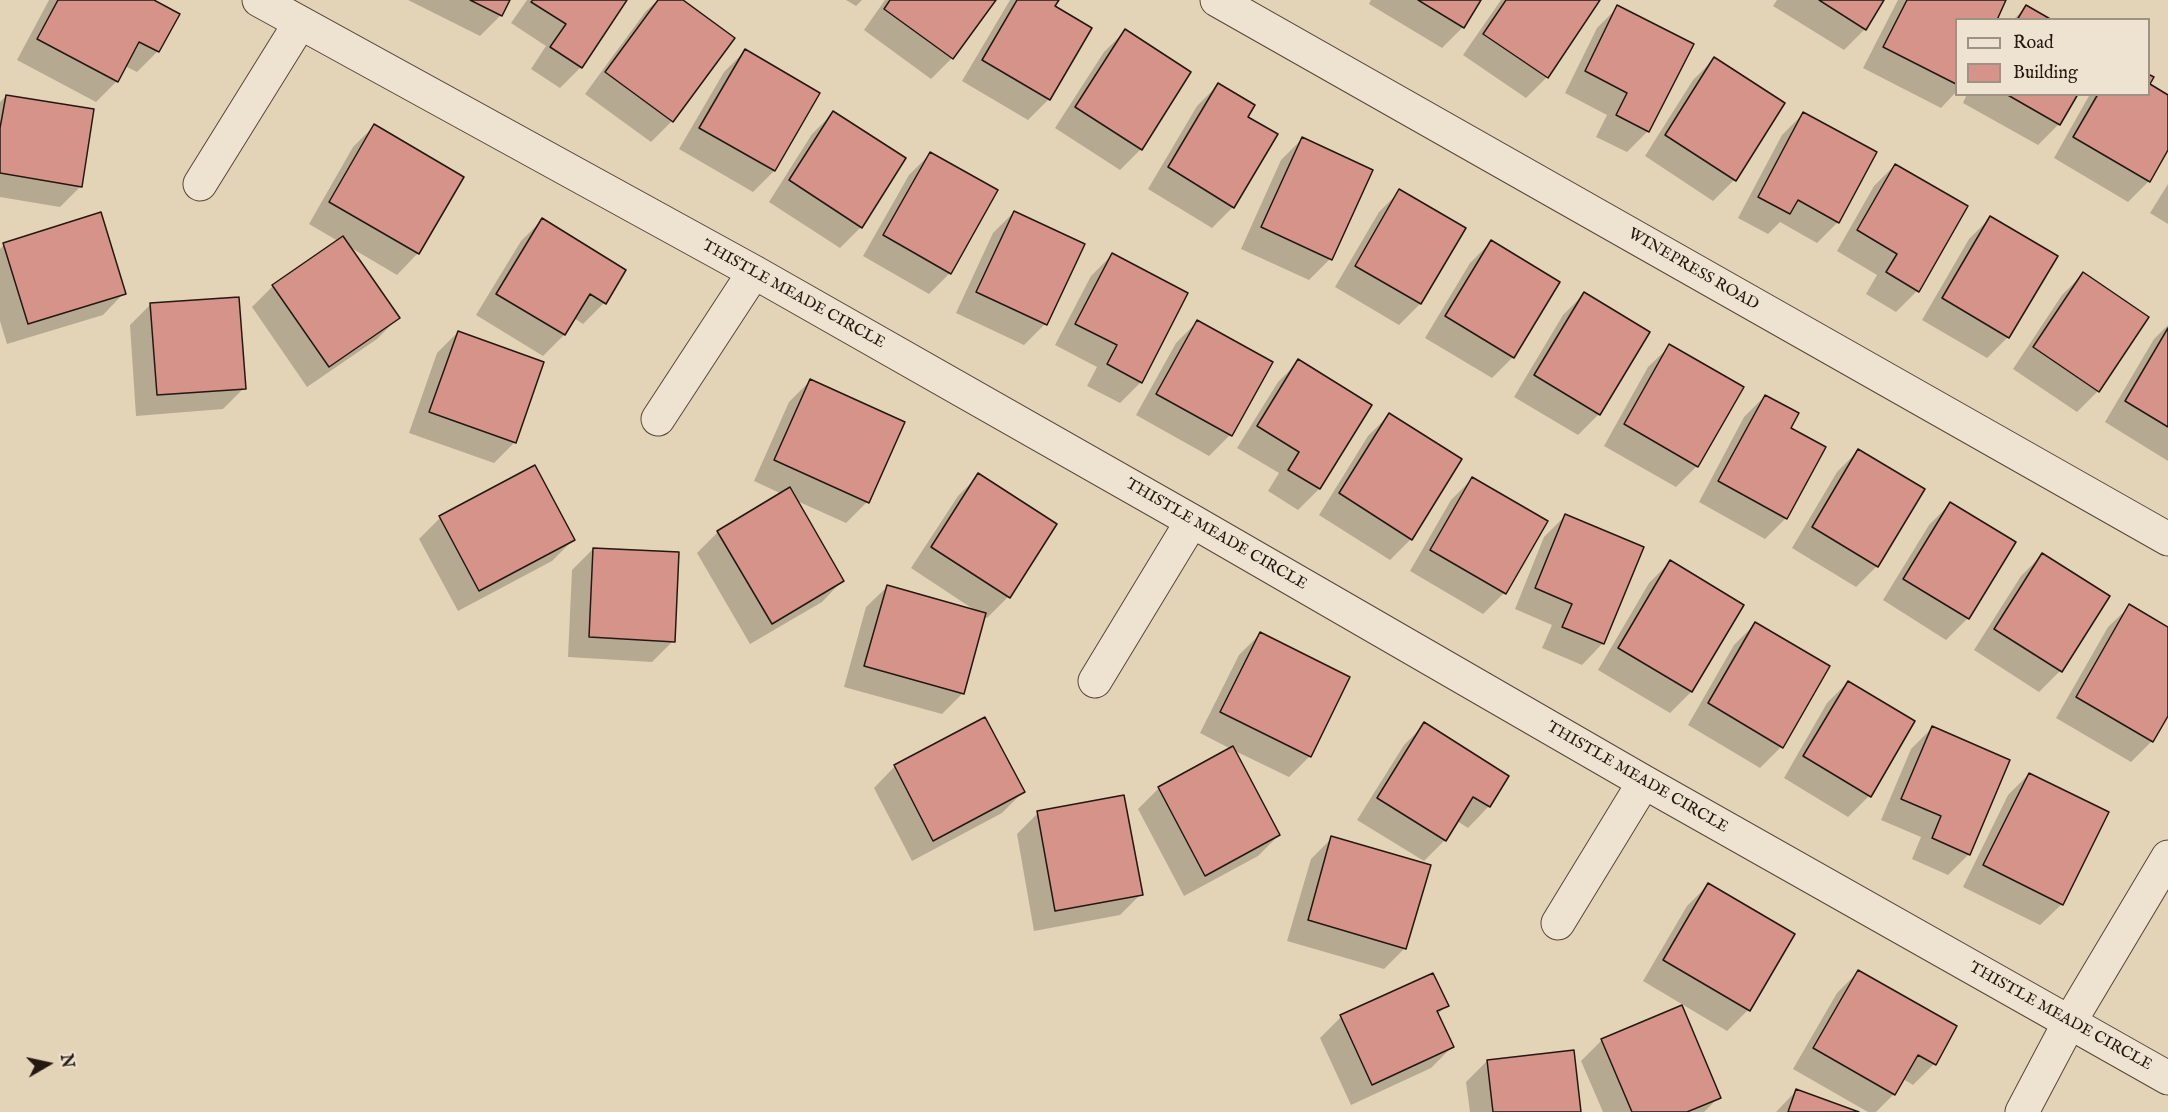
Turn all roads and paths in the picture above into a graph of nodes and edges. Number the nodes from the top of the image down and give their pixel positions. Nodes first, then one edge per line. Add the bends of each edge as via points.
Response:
1 (260, 0) edge
2 (1217, 0) edge
3 (300, 23) junction
4 (200, 184) dead end
5 (754, 272) junction
6 (658, 419) dead end
7 (1192, 521) junction
8 (2168, 539) edge
9 (1095, 681) dead end
10 (1644, 783) junction
11 (2168, 857) edge
12 (1558, 922) dead end
13 (2069, 1023) junction
14 (2168, 1078) edge
15 (2022, 1112) edge

1 - 3 street, THISTLE MEADE CIRCLE
2 - 8 street, WINEPRESS ROAD
3 - 4 street
3 - 5 street, THISTLE MEADE CIRCLE
5 - 6 street
5 - 7 street, THISTLE MEADE CIRCLE
7 - 9 street
7 - 10 street, THISTLE MEADE CIRCLE
10 - 12 street
10 - 13 street, THISTLE MEADE CIRCLE
11 - 13 street
13 - 14 street, THISTLE MEADE CIRCLE
13 - 15 street

